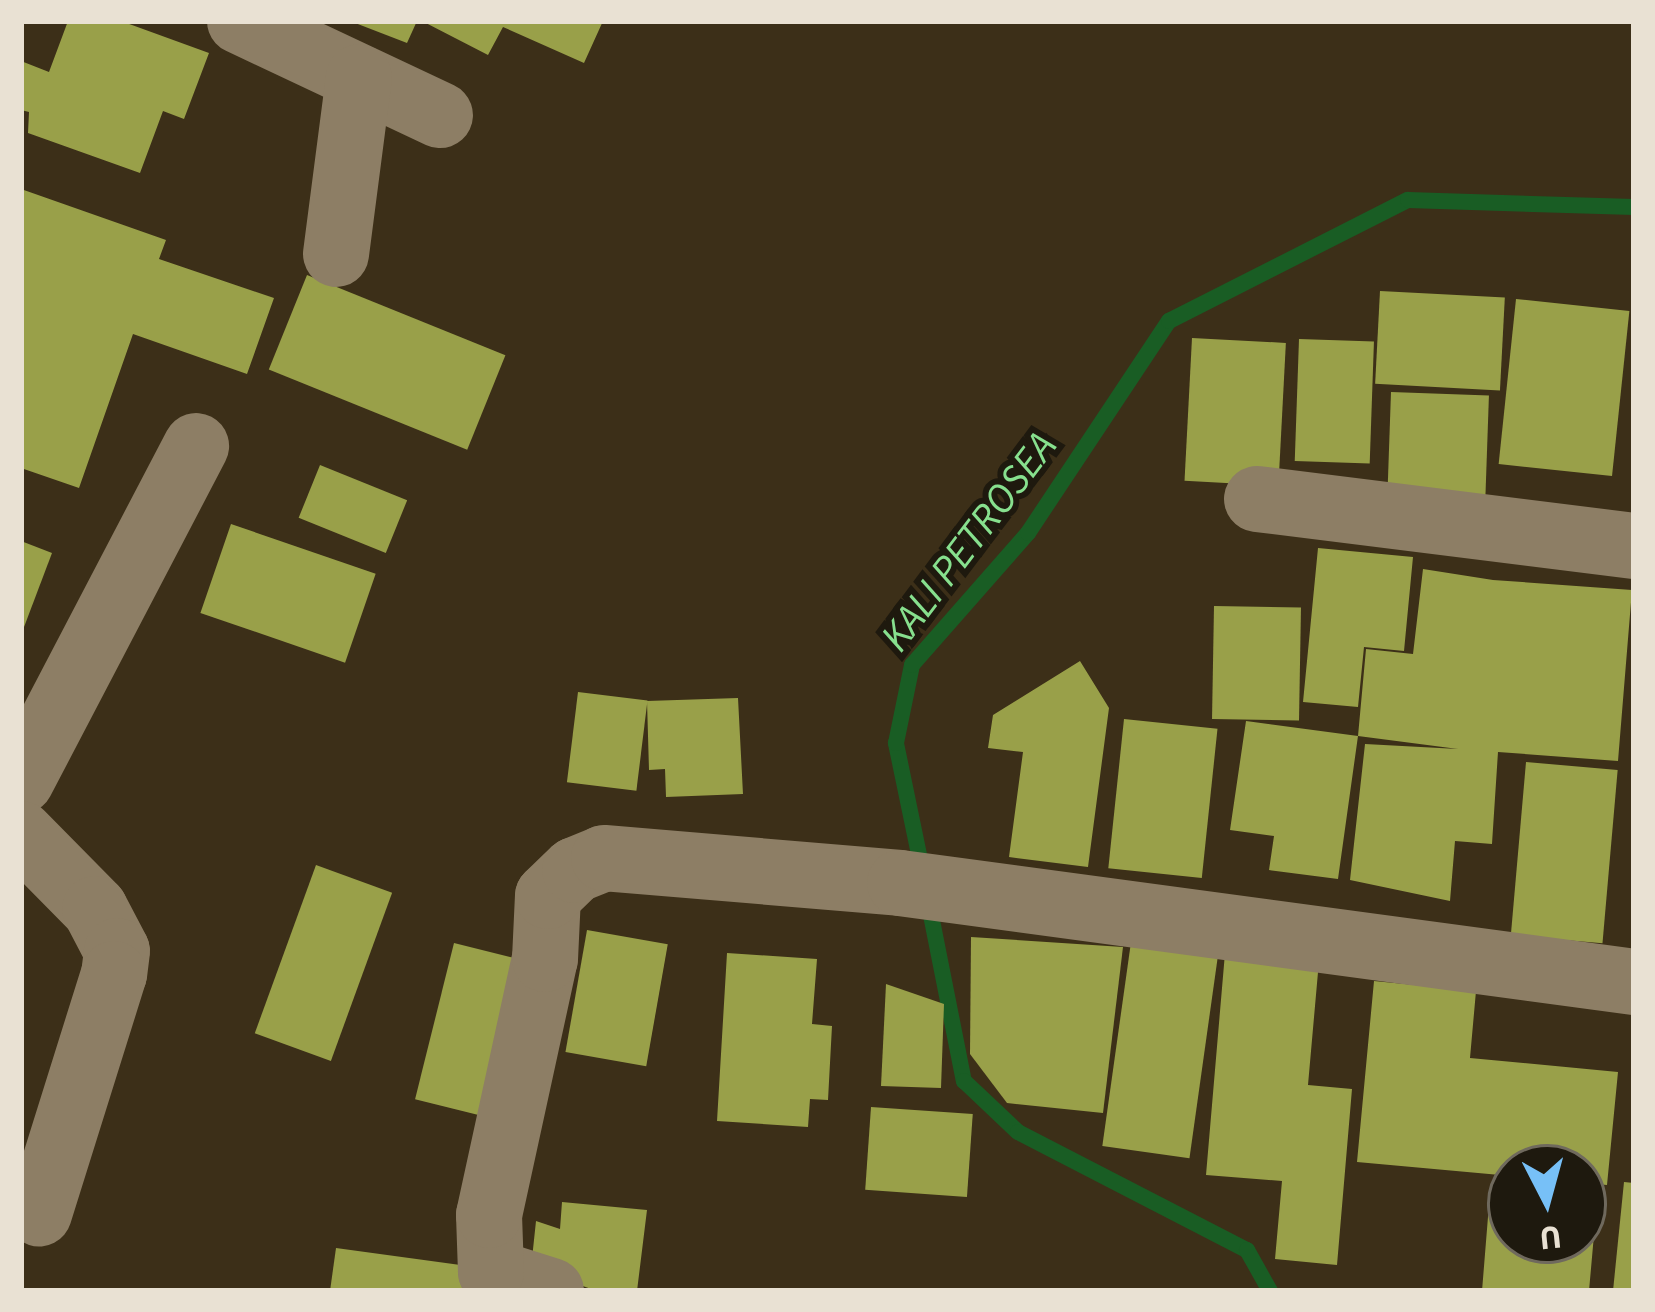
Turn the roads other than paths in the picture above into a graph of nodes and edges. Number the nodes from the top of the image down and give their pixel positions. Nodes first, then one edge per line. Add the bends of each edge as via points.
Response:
1 (240, 21) edge
2 (359, 77) junction
3 (440, 115) dead end
4 (337, 254) dead end
5 (196, 446) dead end
6 (1257, 499) dead end
7 (1634, 546) edge
8 (21, 781) edge
9 (21, 834) edge
10 (1634, 982) edge
11 (40, 1214) dead end
12 (551, 1291) edge

1 - 2 street
2 - 3 street
2 - 4 street
5 - 8 street
6 - 7 street
9 - 11 street via 95,909 117,951
10 - 12 street via 900,883 604,858 548,896 545,959 489,1215 491,1272

